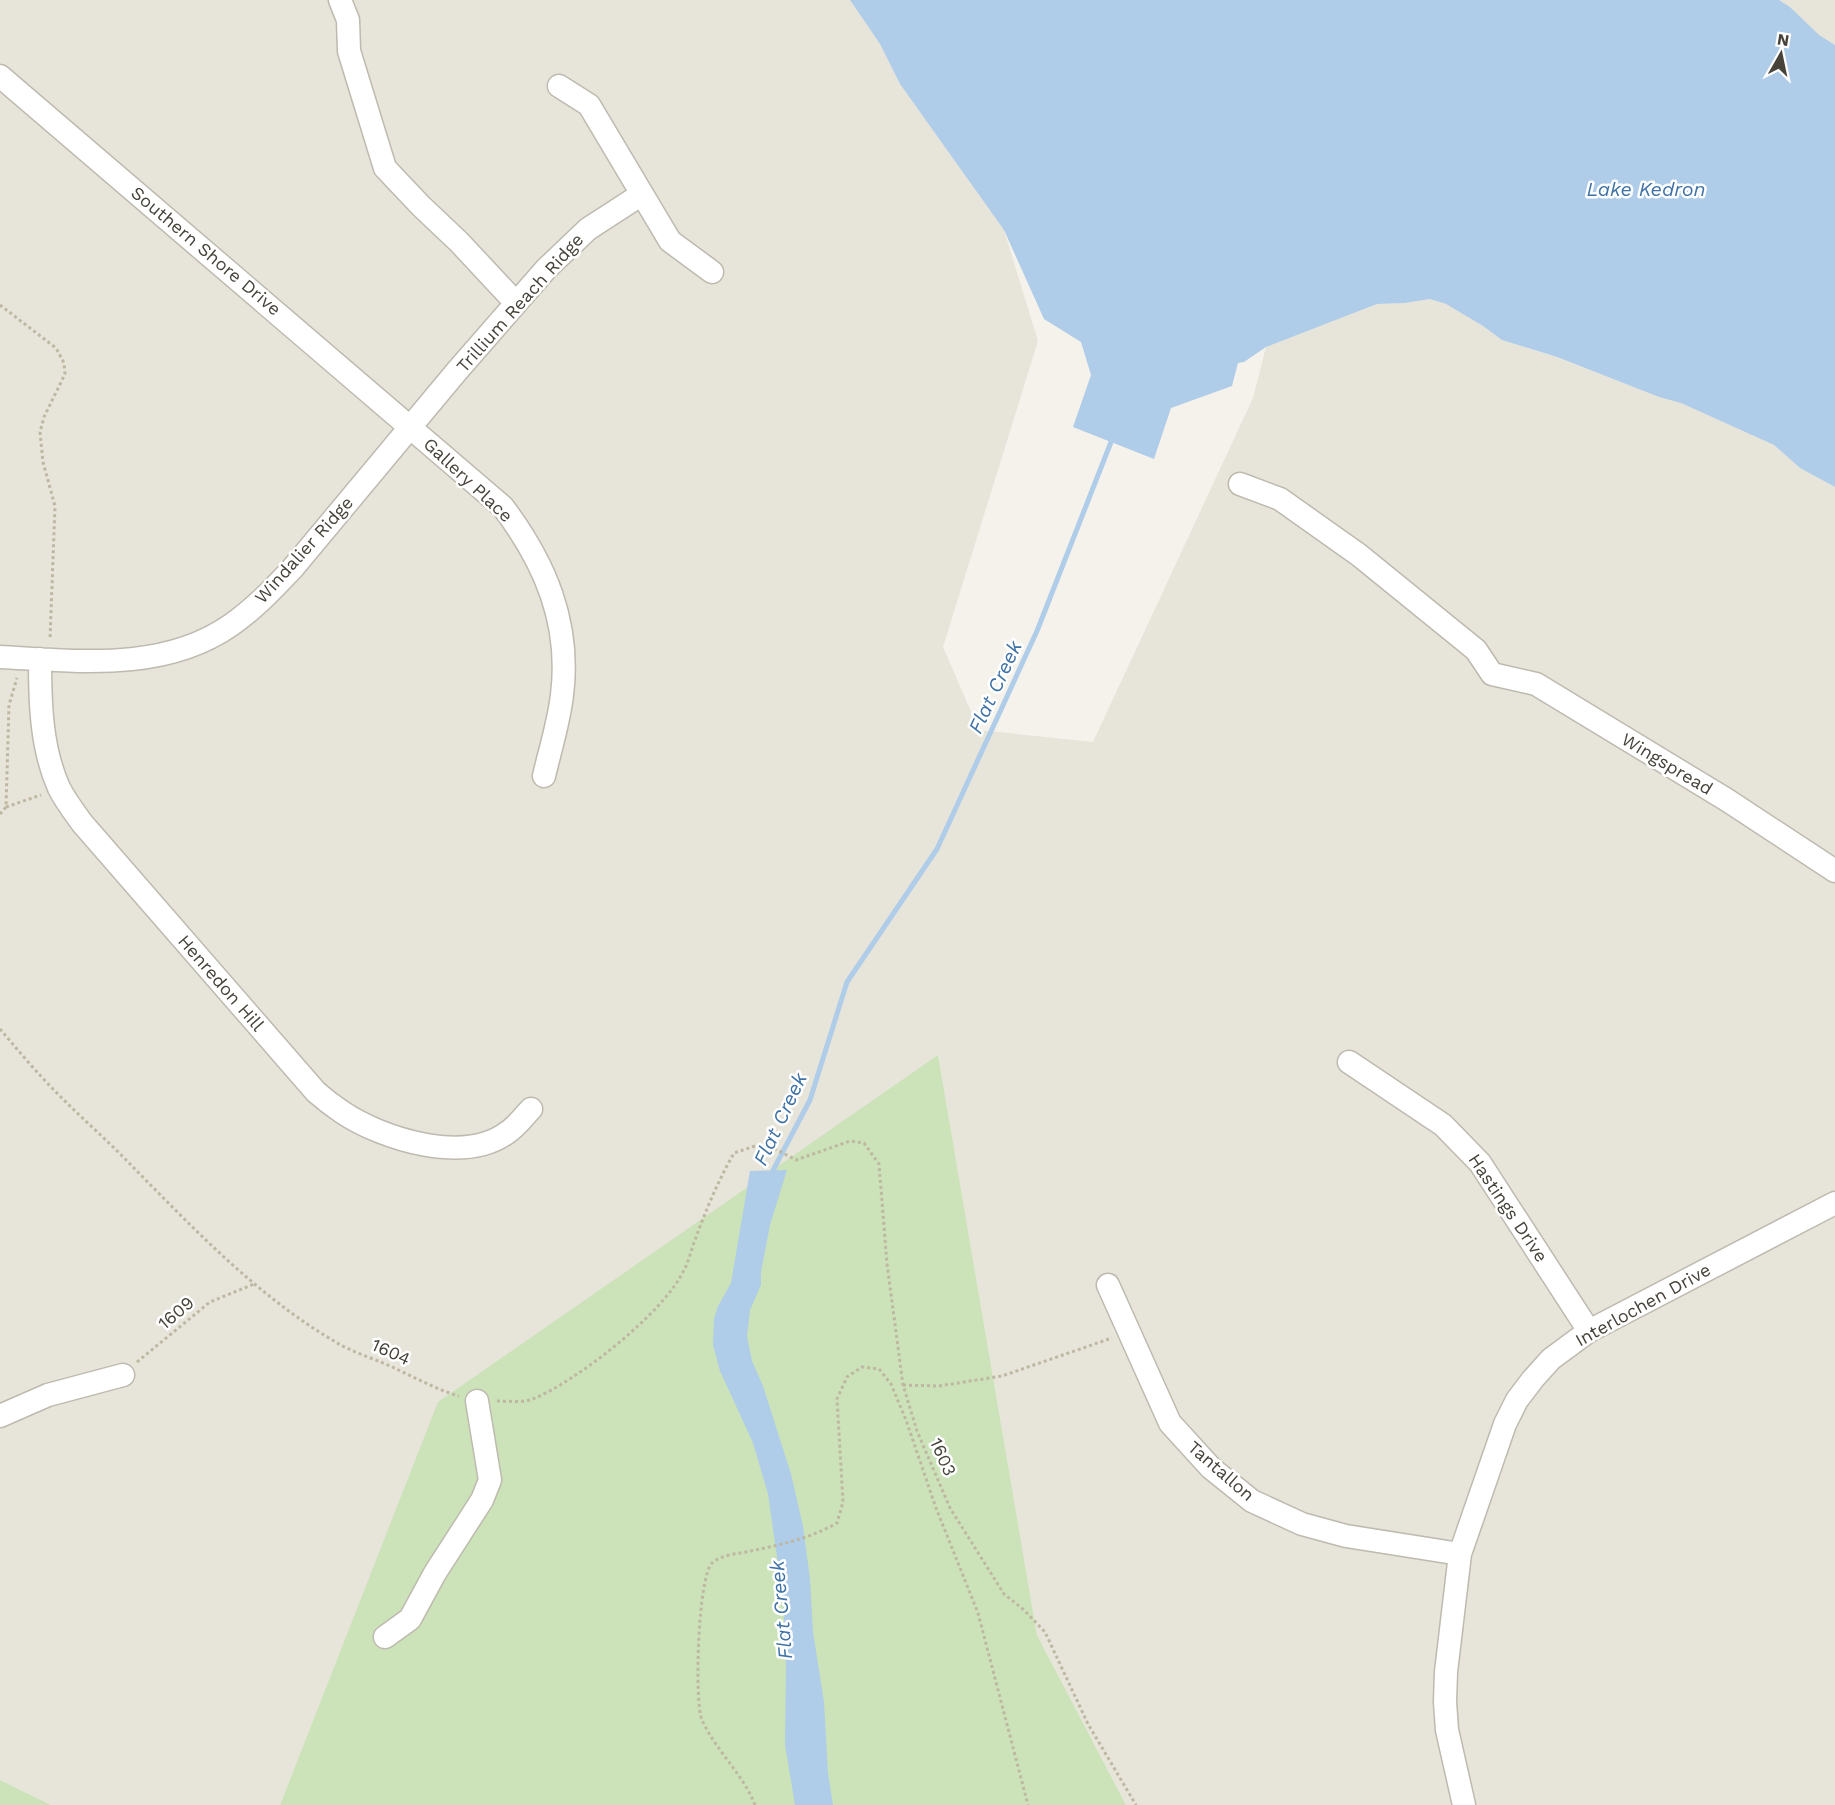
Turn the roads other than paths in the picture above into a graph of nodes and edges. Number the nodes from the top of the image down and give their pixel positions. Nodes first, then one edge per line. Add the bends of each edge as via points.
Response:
1 (340, 0) edge
2 (0, 76) edge
3 (559, 86) dead end
4 (642, 194) junction
5 (712, 272) dead end
6 (516, 303) junction
7 (411, 427) junction
8 (1240, 484) dead end
9 (9, 658) edge
10 (45, 659) junction
11 (544, 776) dead end
12 (1835, 871) edge
13 (1349, 1062) dead end
14 (531, 1109) dead end
15 (1835, 1203) edge
16 (1108, 1285) dead end
17 (1589, 1331) junction
18 (123, 1375) road end
19 (477, 1401) road end
20 (0, 1416) edge
21 (1460, 1554) junction
22 (385, 1637) dead end
23 (1464, 1805) edge

1 - 6 street via 348,20 349,51 385,168
2 - 7 street, Southern Shore Drive
3 - 4 street via 589,105
4 - 5 street via 670,241
4 - 6 street, Trillium Reach Ridge via 566,248
6 - 7 street, Trillium Reach Ridge
7 - 10 street, Windalier Ridge via 284,577 230,626 177,651 145,658
7 - 11 street, Gallery Place via 503,507 545,575 560,626 563,681
8 - 12 street, Wingspread via 1280,499 1359,555 1476,650 1492,674 1536,684
9 - 10 street, Windalier Ridge
10 - 14 street, Henredon Hill via 40,693 44,732 49,762 60,789 82,823 316,1092 342,1113 396,1137 426,1145 452,1147 490,1142 509,1132
13 - 17 street, Hastings Drive via 1443,1125 1467,1149
15 - 17 street, Interlochen Drive
16 - 21 street, Tantallon via 1170,1423 1211,1467 1252,1501 1302,1524 1346,1536
17 - 21 street, Interlochen Drive via 1551,1359 1517,1400
18 - 20 street via 48,1395
19 - 22 street via 490,1480 410,1620
21 - 23 street, Interlochen Drive via 1445,1702 1447,1730

